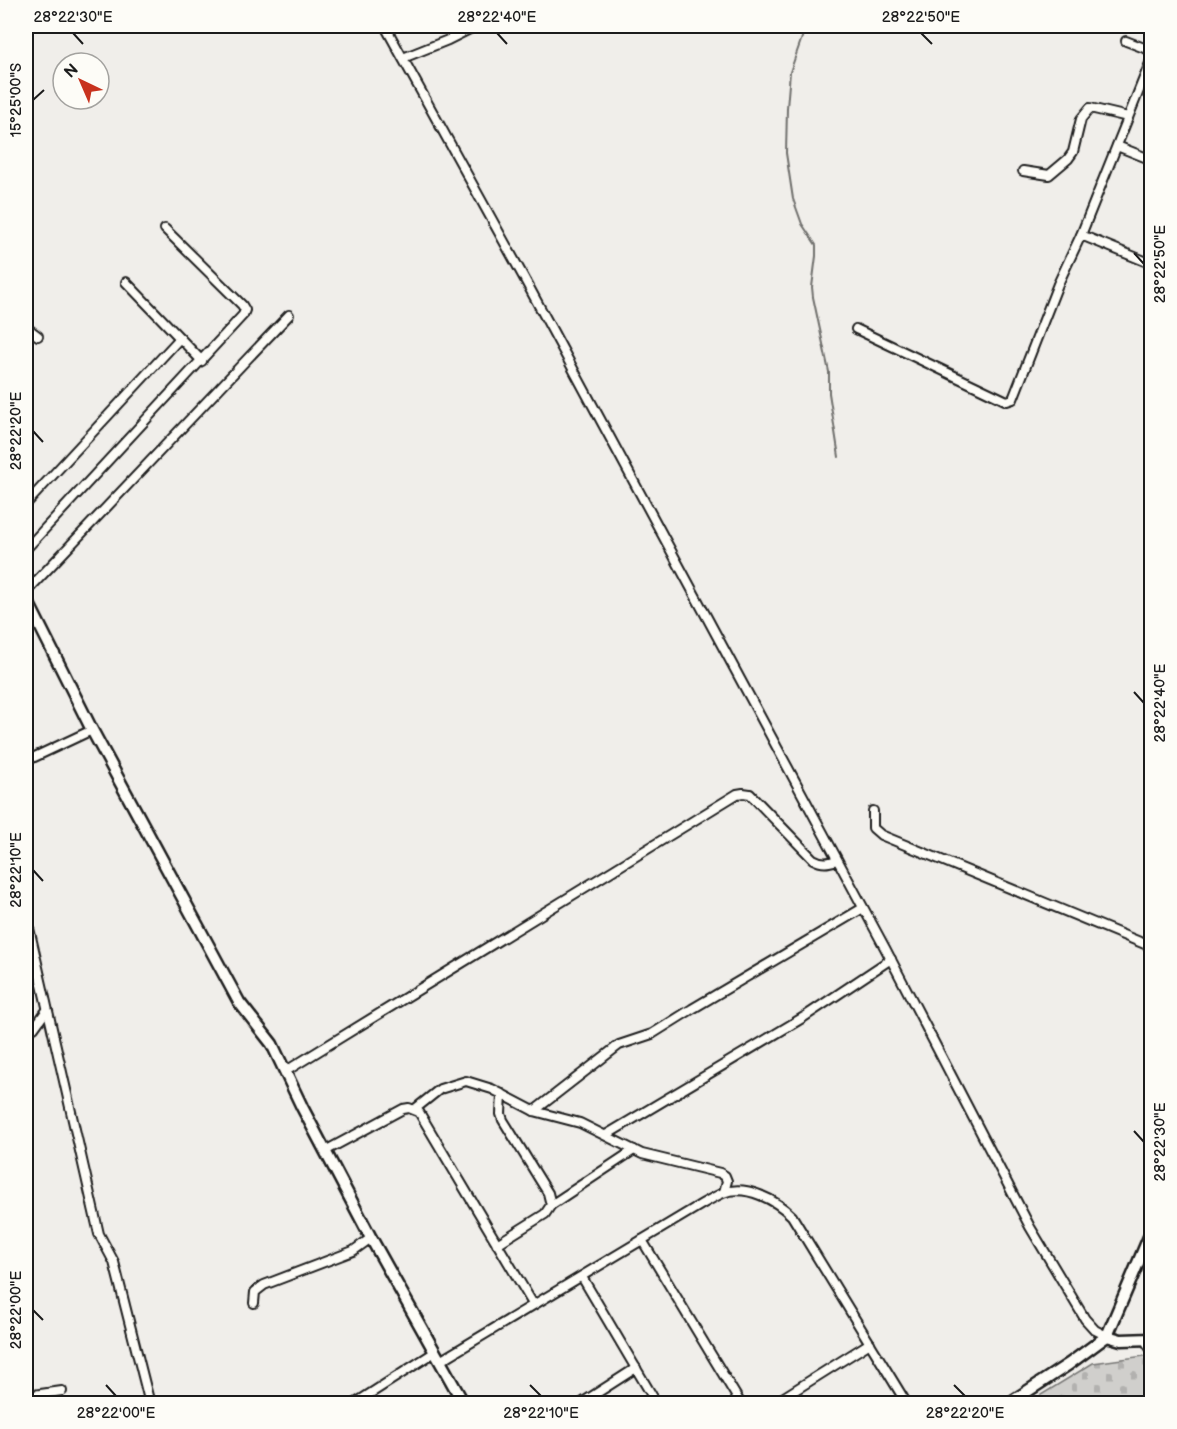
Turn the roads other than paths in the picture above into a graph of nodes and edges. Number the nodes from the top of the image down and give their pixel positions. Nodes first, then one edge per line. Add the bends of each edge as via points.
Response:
1 (385, 26) edge
2 (476, 26) edge
3 (1126, 41) dead end
4 (1152, 51) edge
5 (403, 58) junction
6 (1152, 58) edge
7 (1128, 117) junction
8 (1117, 146) junction
9 (1152, 160) edge
10 (1023, 171) dead end
11 (165, 229) dead end
12 (1081, 235) junction
13 (1152, 264) edge
14 (126, 282) dead end
15 (289, 315) dead end
16 (26, 327) edge
17 (856, 328) dead end
18 (38, 336) dead end
19 (180, 338) junction
20 (202, 361) junction
21 (26, 504) edge
22 (26, 549) edge
23 (26, 592) edge
24 (26, 598) edge
25 (92, 730) junction
26 (26, 761) edge
27 (873, 811) dead end
28 (837, 860) junction
29 (863, 908) junction
30 (26, 915) edge
31 (1152, 947) edge
32 (891, 959) junction
33 (47, 1010) junction
34 (26, 1032) edge
35 (286, 1071) junction
36 (502, 1094) junction
37 (415, 1109) junction
38 (534, 1111) junction
39 (606, 1135) junction
40 (634, 1150) junction
41 (325, 1151) junction
42 (724, 1192) junction
43 (551, 1205) junction
44 (1152, 1230) edge
45 (371, 1238) junction
46 (642, 1240) junction
47 (497, 1244) junction
48 (582, 1276) junction
49 (254, 1303) dead end
50 (533, 1304) junction
51 (1107, 1336) junction
52 (1148, 1339) edge
53 (870, 1343) junction
54 (1152, 1351) edge
55 (438, 1357) junction
56 (636, 1368) junction
57 (62, 1391) dead end
58 (26, 1396) edge
59 (150, 1404) edge
60 (354, 1404) edge
61 (464, 1404) edge
62 (580, 1404) edge
63 (657, 1404) edge
64 (741, 1404) edge
65 (773, 1404) edge
66 (907, 1404) edge
67 (1008, 1404) edge

1 - 5 street
2 - 5 street
3 - 4 street
5 - 28 street
6 - 7 street
7 - 8 street
7 - 10 street via 1090,108 1068,159 1049,175
8 - 9 street
8 - 12 street
11 - 20 street via 245,310
12 - 13 street
12 - 17 street via 1013,399 1007,400
14 - 19 street
15 - 23 street
16 - 18 street
19 - 20 street
19 - 21 street
20 - 22 street
24 - 25 street
25 - 26 street
25 - 35 street via 239,1002 272,1044
27 - 31 street via 873,828 881,835
28 - 29 street
28 - 35 street via 826,863 813,859 750,794 737,794
29 - 32 street
29 - 38 street via 667,1027 619,1045
30 - 33 street
32 - 39 street via 804,1017
32 - 51 street via 1050,1263 1085,1319
33 - 34 street via 34,1028
33 - 59 street via 99,1234 114,1262
35 - 41 street
36 - 37 street via 474,1083 458,1082 440,1089
36 - 38 street
36 - 43 street via 503,1120 548,1193
37 - 41 street via 404,1109
37 - 47 street
38 - 39 street via 580,1123
39 - 40 street
40 - 42 street via 658,1160 720,1173 728,1180
40 - 43 street
41 - 45 street
42 - 46 street
42 - 53 street via 753,1193 788,1212
43 - 47 street via 545,1214
44 - 51 street
45 - 49 street via 353,1251 264,1285 255,1292
45 - 55 street
46 - 48 street
46 - 64 street
47 - 50 street
48 - 50 street
48 - 56 street
50 - 55 street
51 - 52 street
51 - 67 street
52 - 54 street
53 - 65 street
53 - 66 street
55 - 60 street
55 - 61 street
56 - 62 street
56 - 63 street
57 - 58 street

